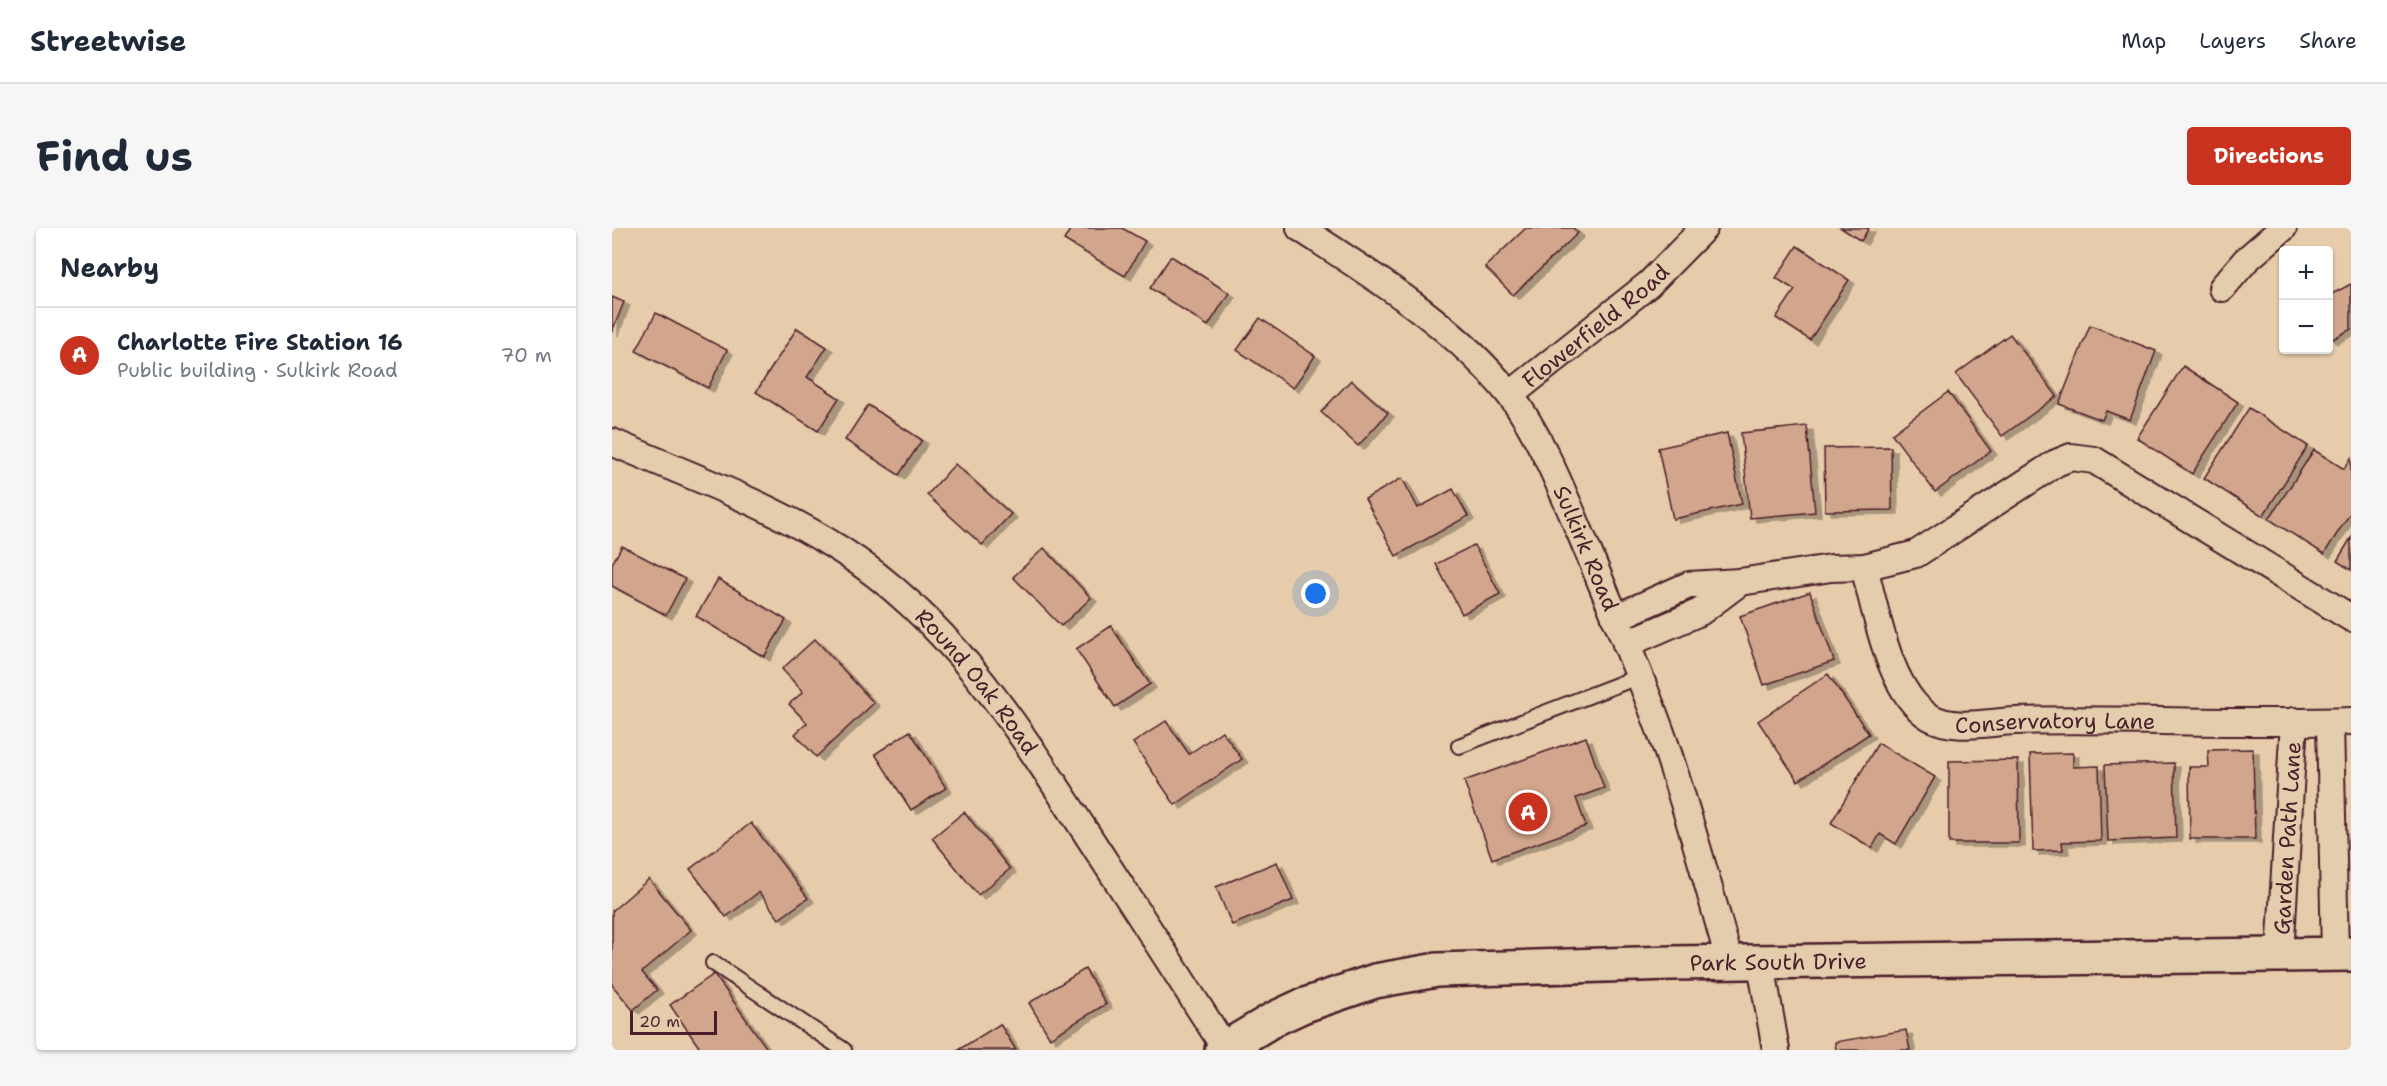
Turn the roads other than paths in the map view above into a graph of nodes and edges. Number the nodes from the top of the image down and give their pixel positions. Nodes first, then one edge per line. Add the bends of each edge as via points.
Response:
1 (1300, 228) edge
2 (1704, 228) edge
3 (2283, 228) edge
4 (2222, 288) dead end
5 (1510, 395) junction
6 (612, 442) edge
7 (1864, 567) junction
8 (1740, 582) junction
9 (1615, 618) junction
10 (2351, 618) edge
11 (1626, 644) junction
12 (1640, 676) junction
13 (2294, 721) junction
14 (2341, 722) edge
15 (1460, 746) dead end
16 (2343, 954) edge
17 (2280, 955) junction
18 (713, 963) dead end
19 (1746, 963) junction
20 (1224, 1049) edge
21 (843, 1050) edge
22 (1776, 1050) edge

1 - 5 street, Sulkirk Road via 1445,330
2 - 5 street, Flowerfield Road via 1649,284
3 - 4 street via 2246,260
5 - 9 street, Sulkirk Road via 1530,426
6 - 20 street, Round Oak Road via 781,514 842,550 917,610 970,664 1016,724
7 - 8 street
7 - 10 street via 1916,554 2056,463 2081,458 2094,460
7 - 13 street, Conservatory Lane via 1894,670 1909,698 1930,717 1954,724
8 - 9 street via 1689,585
8 - 11 street via 1700,612
9 - 11 street, Sulkirk Road
11 - 12 street, Sulkirk Road
12 - 15 lane
12 - 19 street, Sulkirk Road via 1706,872
13 - 14 street, Conservatory Lane
13 - 17 street, Garden Path Lane
14 - 16 street, Garden Path Lane
16 - 17 street, Park South Drive
17 - 19 street, Park South Drive
18 - 21 lane
19 - 20 street, Park South Drive via 1437,970 1375,981 1324,998 1274,1020
19 - 22 street, Sulkirk Road

